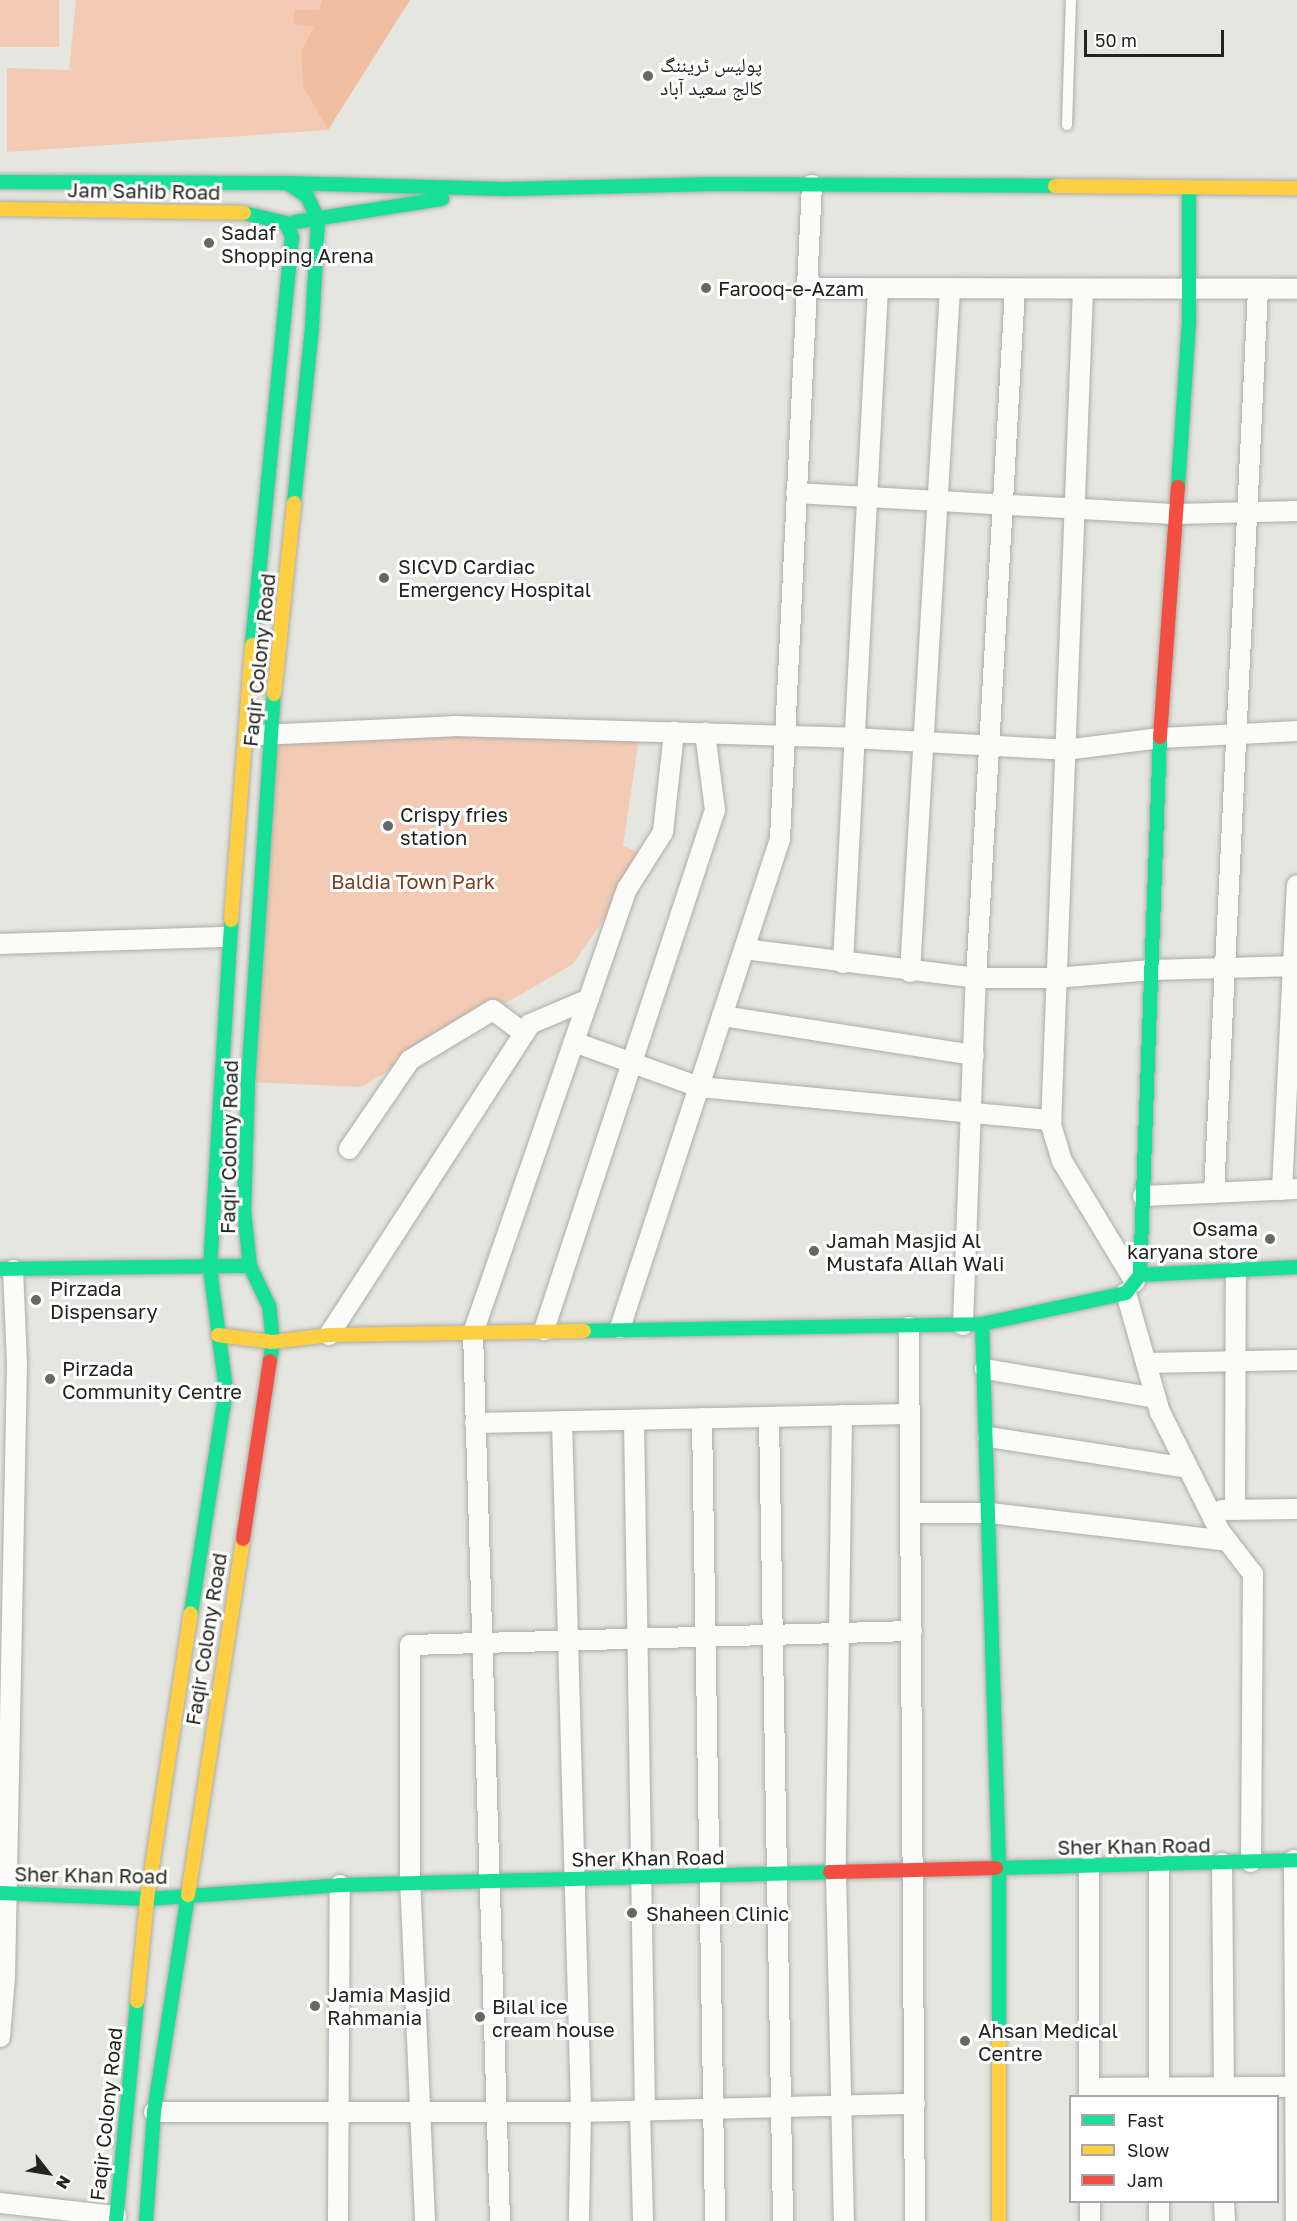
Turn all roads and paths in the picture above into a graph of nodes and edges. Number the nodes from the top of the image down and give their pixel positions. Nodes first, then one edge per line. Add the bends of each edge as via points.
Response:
1 (1071, 0) edge
2 (1067, 125) dead end
3 (0, 182) edge
4 (287, 183) junction
5 (812, 185) junction
6 (1189, 188) junction
7 (1297, 188) edge
8 (507, 189) junction
9 (0, 209) edge
10 (318, 220) junction
11 (286, 223) junction
12 (807, 288) junction
13 (878, 289) junction
14 (950, 289) junction
15 (1297, 289) edge
16 (1015, 290) junction
17 (1083, 290) junction
18 (1258, 290) junction
19 (1189, 291) junction
20 (796, 493) junction
21 (867, 497) junction
22 (938, 501) junction
23 (1002, 505) junction
24 (1074, 509) junction
25 (1297, 511) edge
26 (1247, 512) junction
27 (1176, 514) junction
28 (1297, 731) edge
29 (674, 732) junction
30 (244, 733) junction
31 (705, 733) junction
32 (1237, 734) junction
33 (783, 735) junction
34 (270, 736) junction
35 (853, 738) junction
36 (1160, 738) junction
37 (924, 741) junction
38 (988, 745) junction
39 (1065, 750) junction
40 (1297, 885) edge
41 (227, 937) junction
42 (0, 944) edge
43 (744, 949) junction
44 (843, 963) junction
45 (1295, 966) edge
46 (1226, 968) junction
47 (1152, 970) junction
48 (910, 972) junction
49 (976, 978) junction
50 (1055, 978) junction
51 (589, 999) junction
52 (722, 1016) junction
53 (524, 1033) junction
54 (574, 1042) junction
55 (974, 1055) junction
56 (632, 1063) junction
57 (699, 1087) junction
58 (973, 1114) junction
59 (1051, 1120) junction
60 (349, 1149) dead end
61 (1289, 1190) edge
62 (1214, 1193) junction
63 (1143, 1196) junction
64 (250, 1266) junction
65 (210, 1268) junction
66 (1297, 1268) edge
67 (7, 1270) edge
68 (1236, 1270) junction
69 (1134, 1284) junction
70 (973, 1324) junction
71 (909, 1327) junction
72 (620, 1329) junction
73 (544, 1330) junction
74 (473, 1333) junction
75 (218, 1335) junction
76 (329, 1335) junction
77 (273, 1342) junction
78 (1297, 1360) edge
79 (1235, 1362) junction
80 (1146, 1363) junction
81 (8, 1364) edge
82 (985, 1369) junction
83 (1156, 1398) junction
84 (910, 1414) junction
85 (842, 1415) junction
86 (769, 1417) junction
87 (702, 1418) junction
88 (634, 1420) junction
89 (562, 1421) junction
90 (475, 1423) junction
91 (988, 1437) junction
92 (1188, 1468) junction
93 (1297, 1509) edge
94 (1208, 1510) junction
95 (1235, 1510) junction
96 (911, 1513) junction
97 (990, 1513) junction
98 (1227, 1542) junction
99 (5, 1584) edge
100 (912, 1631) junction
101 (839, 1632) junction
102 (772, 1634) junction
103 (705, 1636) junction
104 (638, 1637) junction
105 (568, 1639) junction
106 (482, 1641) junction
107 (3, 1798) edge
108 (1296, 1860) edge
109 (1251, 1862) junction
110 (1222, 1863) junction
111 (1159, 1865) junction
112 (1089, 1866) junction
113 (999, 1869) junction
114 (914, 1870) junction
115 (836, 1873) junction
116 (776, 1874) junction
117 (709, 1876) junction
118 (642, 1877) junction
119 (575, 1879) junction
120 (489, 1881) junction
121 (410, 1883) junction
122 (340, 1885) junction
123 (3, 1893) edge
124 (186, 1895) junction
125 (147, 1899) junction
126 (2, 1977) edge
127 (0, 2037) edge
128 (1296, 2087) edge
129 (1089, 2092) edge
130 (1159, 2092) edge
131 (1224, 2092) edge
132 (915, 2104) junction
133 (841, 2106) junction
134 (781, 2108) junction
135 (713, 2109) junction
136 (335, 2111) junction
137 (643, 2111) junction
138 (154, 2112) junction
139 (420, 2112) junction
140 (496, 2112) junction
141 (581, 2112) junction
142 (0, 2203) edge
143 (1090, 2203) edge
144 (1159, 2203) edge
145 (1224, 2203) edge
146 (116, 2218) edge
147 (146, 2221) edge
148 (338, 2221) edge
149 (426, 2221) edge
150 (500, 2221) edge
151 (579, 2221) edge
152 (643, 2221) edge
153 (715, 2221) edge
154 (783, 2221) edge
155 (844, 2221) edge
156 (915, 2221) edge
157 (999, 2221) edge
158 (1090, 2221) edge
159 (1159, 2221) edge
160 (1225, 2221) edge
161 (1296, 2221) edge

1 - 2 lane
3 - 4 main road, Jam Sahib Road
4 - 8 main road, Jam Sahib Road
4 - 10 main road via 307,196
5 - 6 main road
5 - 8 main road
5 - 12 street
6 - 7 main road
6 - 19 main road
8 - 10 main road
9 - 11 main road, Jam Sahib Road via 241,212 272,216
10 - 11 main road
10 - 34 main road, Faqir Colony Road via 312,328
11 - 30 main road, Faqir Colony Road via 292,237 291,255
12 - 13 street
12 - 20 street
13 - 14 street
13 - 21 street
14 - 16 street
14 - 22 street
15 - 18 street
16 - 17 street
16 - 23 street
17 - 19 street
17 - 24 street
18 - 19 street
18 - 26 street
19 - 27 main road
20 - 21 street
20 - 33 street
21 - 22 street
21 - 35 street
22 - 23 street
22 - 37 street
23 - 24 street
23 - 38 street
24 - 27 street
24 - 39 street
25 - 26 street
26 - 27 street
26 - 32 street
27 - 36 main road
28 - 32 street
29 - 31 street
29 - 34 street via 454,726
29 - 51 street via 663,832 627,889
30 - 34 street
30 - 41 main road, Faqir Colony Road
31 - 33 street
31 - 56 street via 715,810
32 - 36 street
32 - 46 street
33 - 35 street
33 - 43 street via 780,839
34 - 64 main road, Faqir Colony Road via 248,1094 244,1211
35 - 37 street
35 - 44 street
36 - 39 street
36 - 47 main road
37 - 38 street
37 - 48 street
38 - 39 street
38 - 49 street
39 - 50 street
40 - 45 street
41 - 42 street
41 - 65 main road, Faqir Colony Road
43 - 44 street
43 - 52 street
44 - 48 street
45 - 46 street
45 - 61 street
46 - 47 street
46 - 62 street
47 - 50 street
47 - 63 main road
48 - 49 street
49 - 50 street
49 - 55 street
50 - 59 street
51 - 53 street via 530,1024
51 - 54 street
52 - 55 street
52 - 57 street
53 - 60 street via 493,1010 410,1060
53 - 76 street
54 - 56 street
54 - 74 street
55 - 58 street
56 - 57 street
56 - 73 street
57 - 58 street
57 - 72 street
58 - 59 street
58 - 70 street
59 - 69 street via 1054,1145 1062,1161
61 - 62 street
62 - 63 street
63 - 69 main road
64 - 65 main road
64 - 77 main road, Faqir Colony Road via 269,1306
65 - 67 main road
65 - 75 main road, Faqir Colony Road
66 - 68 main road
67 - 81 street
68 - 69 main road
68 - 79 street
69 - 70 main road
69 - 80 street
70 - 71 main road
70 - 82 main road
71 - 72 main road
71 - 84 street
72 - 73 main road
73 - 74 main road
74 - 76 main road
74 - 90 street
75 - 77 main road
75 - 125 main road, Faqir Colony Road via 226,1390
76 - 77 main road
77 - 124 main road, Faqir Colony Road
78 - 79 street
79 - 80 street
79 - 95 street
80 - 83 street
81 - 99 street
82 - 83 street
82 - 91 main road
83 - 92 street
84 - 85 street
84 - 96 street
85 - 86 street
85 - 101 street
86 - 87 street
86 - 102 street
87 - 88 street
87 - 103 street
88 - 89 street
88 - 104 street
89 - 90 street
89 - 105 street
90 - 106 street
91 - 92 street
91 - 97 main road
92 - 94 street
93 - 95 street
94 - 95 street
94 - 98 street
96 - 97 street
96 - 100 street
97 - 98 street
97 - 113 main road
98 - 109 street via 1253,1574
99 - 107 street
100 - 101 street
100 - 114 street
101 - 102 street
101 - 115 street
102 - 103 street
102 - 116 street
103 - 104 street
103 - 117 street
104 - 105 street
104 - 118 street
105 - 106 street
105 - 119 street
106 - 120 street
106 - 121 street via 410,1645
107 - 123 street
108 - 109 main road, Sher Khan Road
108 - 128 street
109 - 110 main road, Sher Khan Road
110 - 111 main road, Sher Khan Road
110 - 131 street
111 - 112 main road, Sher Khan Road
111 - 130 street
112 - 113 main road, Sher Khan Road
112 - 129 street
113 - 114 main road, Sher Khan Road
113 - 157 main road
114 - 115 main road, Sher Khan Road
114 - 132 street
115 - 116 main road, Sher Khan Road
115 - 133 street
116 - 117 main road, Sher Khan Road
116 - 134 street
117 - 118 main road, Sher Khan Road
117 - 135 street
118 - 119 main road, Sher Khan Road
118 - 137 street
119 - 120 main road, Sher Khan Road
119 - 141 street
120 - 121 main road, Sher Khan Road
120 - 140 street
121 - 122 main road, Sher Khan Road
121 - 139 street
122 - 124 main road, Sher Khan Road
122 - 136 street
123 - 125 main road, Sher Khan Road
123 - 126 street
124 - 125 main road, Sher Khan Road
124 - 138 main road, Faqir Colony Road
125 - 146 main road, Faqir Colony Road
126 - 127 street
128 - 131 street
128 - 161 street
129 - 130 street
130 - 131 street
132 - 133 street
132 - 156 street
133 - 134 street
133 - 155 street
134 - 135 street
134 - 154 street
135 - 137 street
135 - 153 street
136 - 138 street
136 - 139 street
136 - 148 street
137 - 141 street
137 - 152 street
138 - 147 main road, Faqir Colony Road
139 - 140 street
139 - 149 street
140 - 141 street
140 - 150 street
141 - 151 street
142 - 146 street
143 - 158 street
144 - 159 street
145 - 160 street

